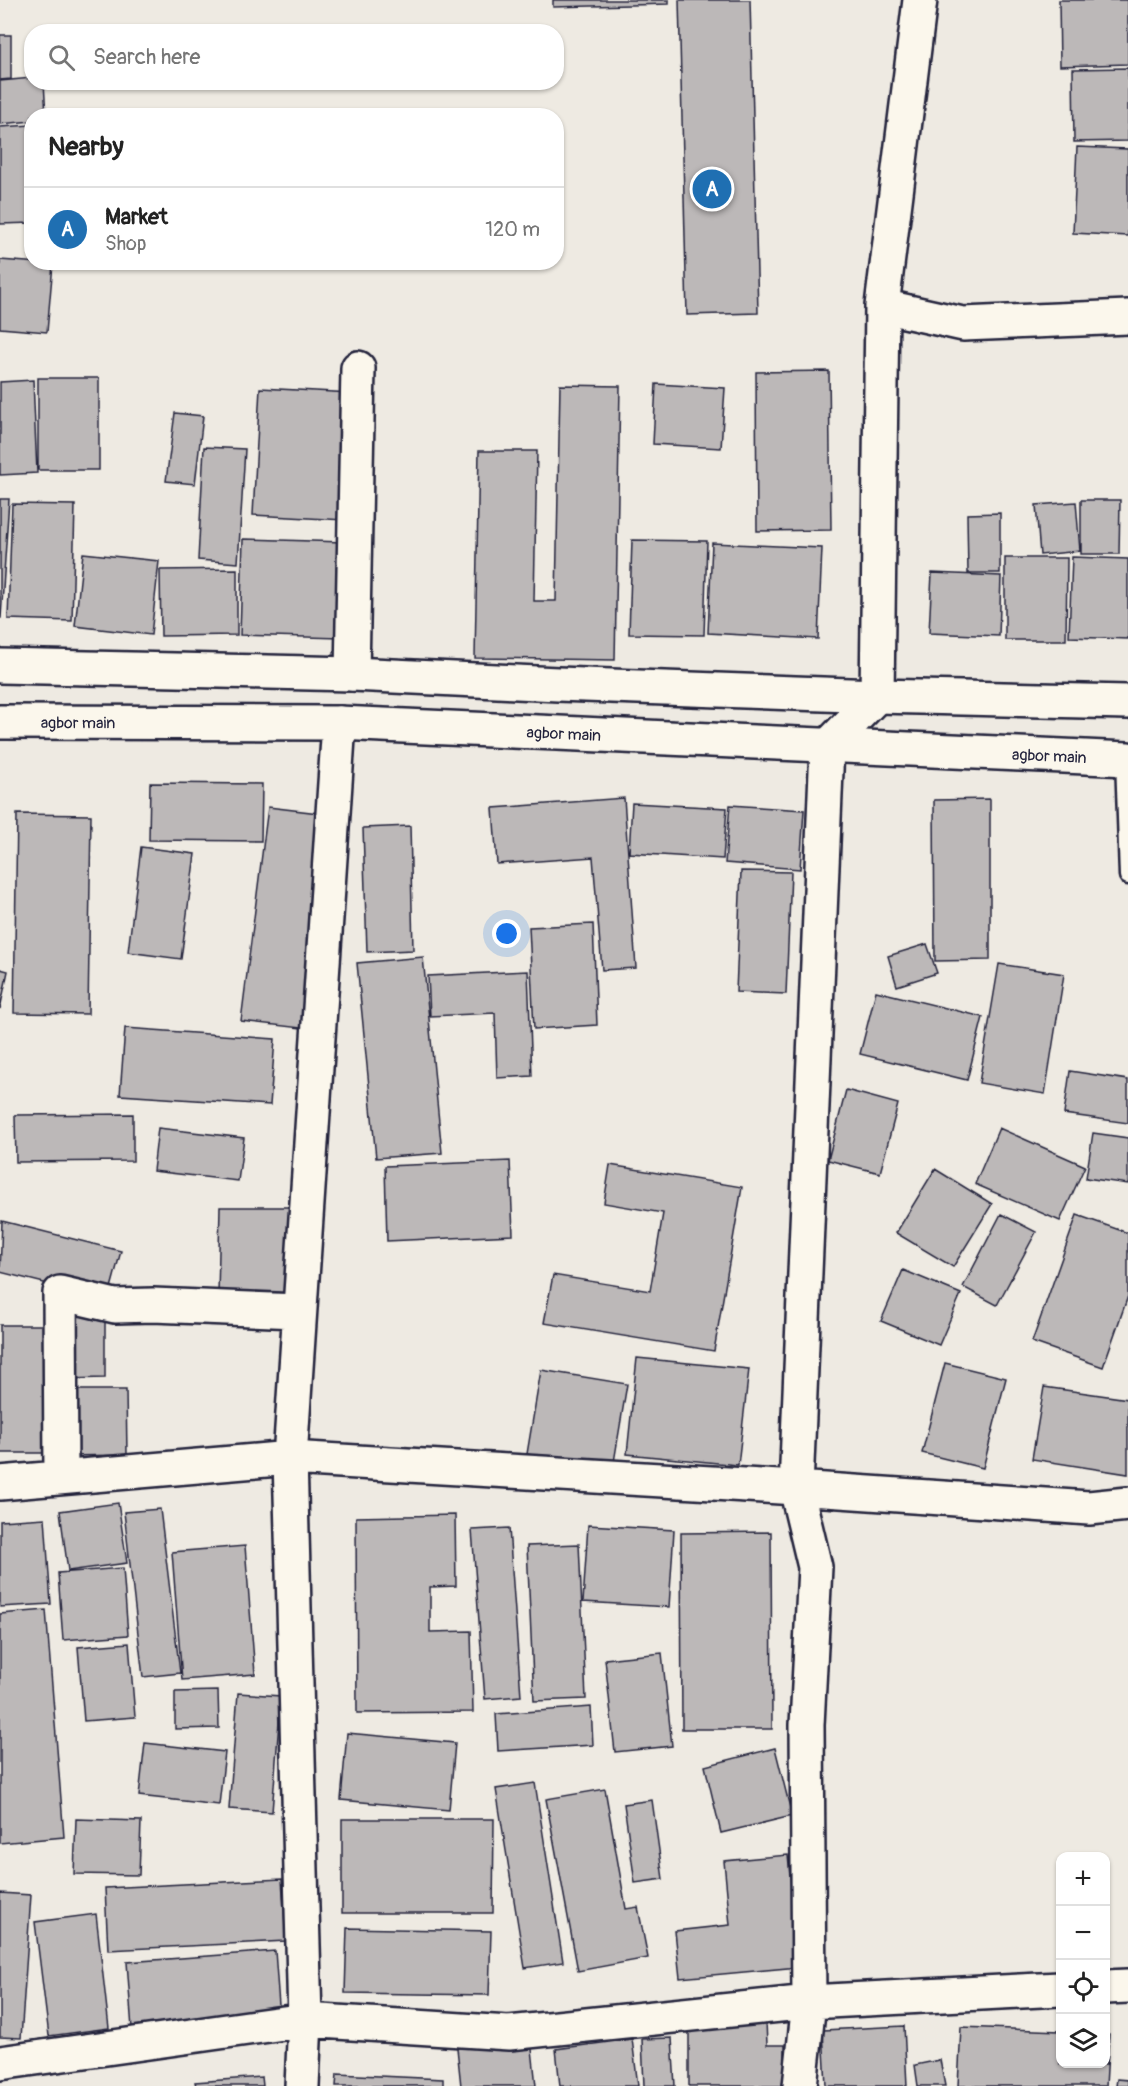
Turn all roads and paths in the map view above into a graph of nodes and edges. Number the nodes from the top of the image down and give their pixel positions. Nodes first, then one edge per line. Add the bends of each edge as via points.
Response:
1 (920, 0) edge
2 (882, 306) junction
3 (1128, 317) edge
4 (358, 368) dead end
5 (0, 666) edge
6 (352, 674) junction
7 (878, 696) junction
8 (1128, 702) edge
9 (0, 722) edge
10 (339, 723) junction
11 (827, 747) junction
12 (1126, 759) edge
13 (1128, 876) edge
14 (298, 1311) junction
15 (290, 1458) junction
16 (61, 1477) junction
17 (0, 1483) edge
18 (796, 1488) junction
19 (1128, 1504) edge
20 (1128, 1986) edge
21 (1110, 1987) edge
22 (1056, 1989) edge
23 (809, 2002) junction
24 (305, 2020) junction
25 (0, 2063) edge
26 (302, 2086) edge
27 (800, 2086) edge

1 - 2 street
2 - 3 street via 963,324
2 - 7 street
4 - 6 street
5 - 6 street
6 - 7 street
7 - 8 street
7 - 11 street
9 - 10 street, agbor main
10 - 11 street, agbor main
10 - 14 street
11 - 12 street, agbor main
11 - 18 street
12 - 13 lane
14 - 15 street
14 - 16 street via 115,1306 60,1293
15 - 16 street
15 - 18 street
15 - 24 street
16 - 17 street
18 - 19 street via 1089,1508
18 - 23 street via 816,1567 807,1725
20 - 21 street
22 - 23 street
23 - 24 street via 509,2033
23 - 27 street
24 - 25 street
24 - 26 street

